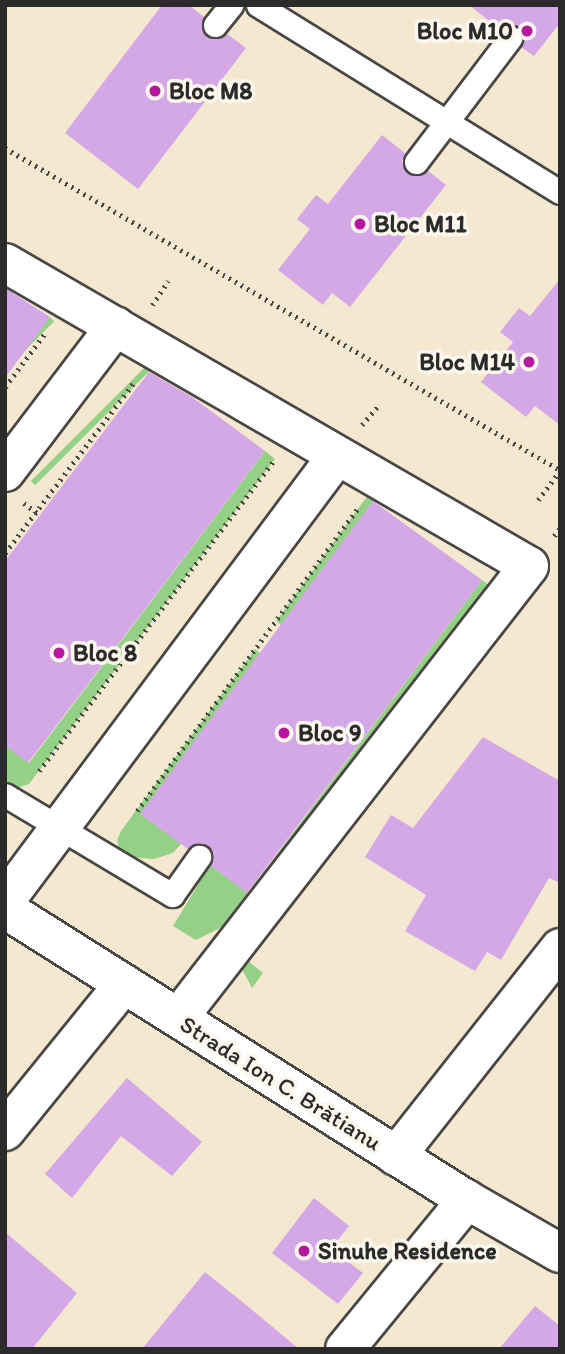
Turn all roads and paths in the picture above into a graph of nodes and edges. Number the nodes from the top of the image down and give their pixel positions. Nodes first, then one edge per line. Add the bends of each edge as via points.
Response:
1 (230, 5) edge
2 (258, 5) edge
3 (215, 25) dead end
4 (510, 38) dead end
5 (447, 122) junction
6 (5, 148) edge
7 (416, 162) dead end
8 (560, 192) edge
9 (5, 263) edge
10 (54, 321) dead end
11 (116, 326) junction
12 (136, 380) dead end
13 (5, 387) edge
14 (265, 452) dead end
15 (337, 456) junction
16 (560, 471) edge
17 (5, 472) edge
18 (538, 500) dead end
19 (358, 508) dead end
20 (5, 553) edge
21 (39, 771) dead end
22 (5, 795) edge
23 (137, 811) dead end
24 (59, 827) junction
25 (199, 857) dead end
26 (5, 901) edge
27 (5, 909) edge
28 (560, 948) edge
29 (124, 985) junction
30 (178, 1018) junction
31 (5, 1131) edge
32 (396, 1156) junction
33 (467, 1200) junction
34 (560, 1253) edge
35 (345, 1349) edge

1 - 3 lane
2 - 5 lane
4 - 5 lane
5 - 7 lane
5 - 8 lane
6 - 16 path
9 - 11 street
10 - 13 path
11 - 15 street
11 - 17 street
12 - 20 path
14 - 21 path via 275,459
15 - 24 street
15 - 30 street via 529,566
16 - 18 path
19 - 23 path
22 - 24 lane
24 - 25 lane via 172,895
24 - 26 street
27 - 29 street, Strada Ion C. Brătianu
28 - 32 street
29 - 30 street, Strada Ion C. Brătianu
29 - 31 street
30 - 32 street, Strada Ion C. Brătianu
32 - 33 street, Strada Ion C. Brătianu
33 - 34 street, Strada Ion C. Brătianu
33 - 35 street

